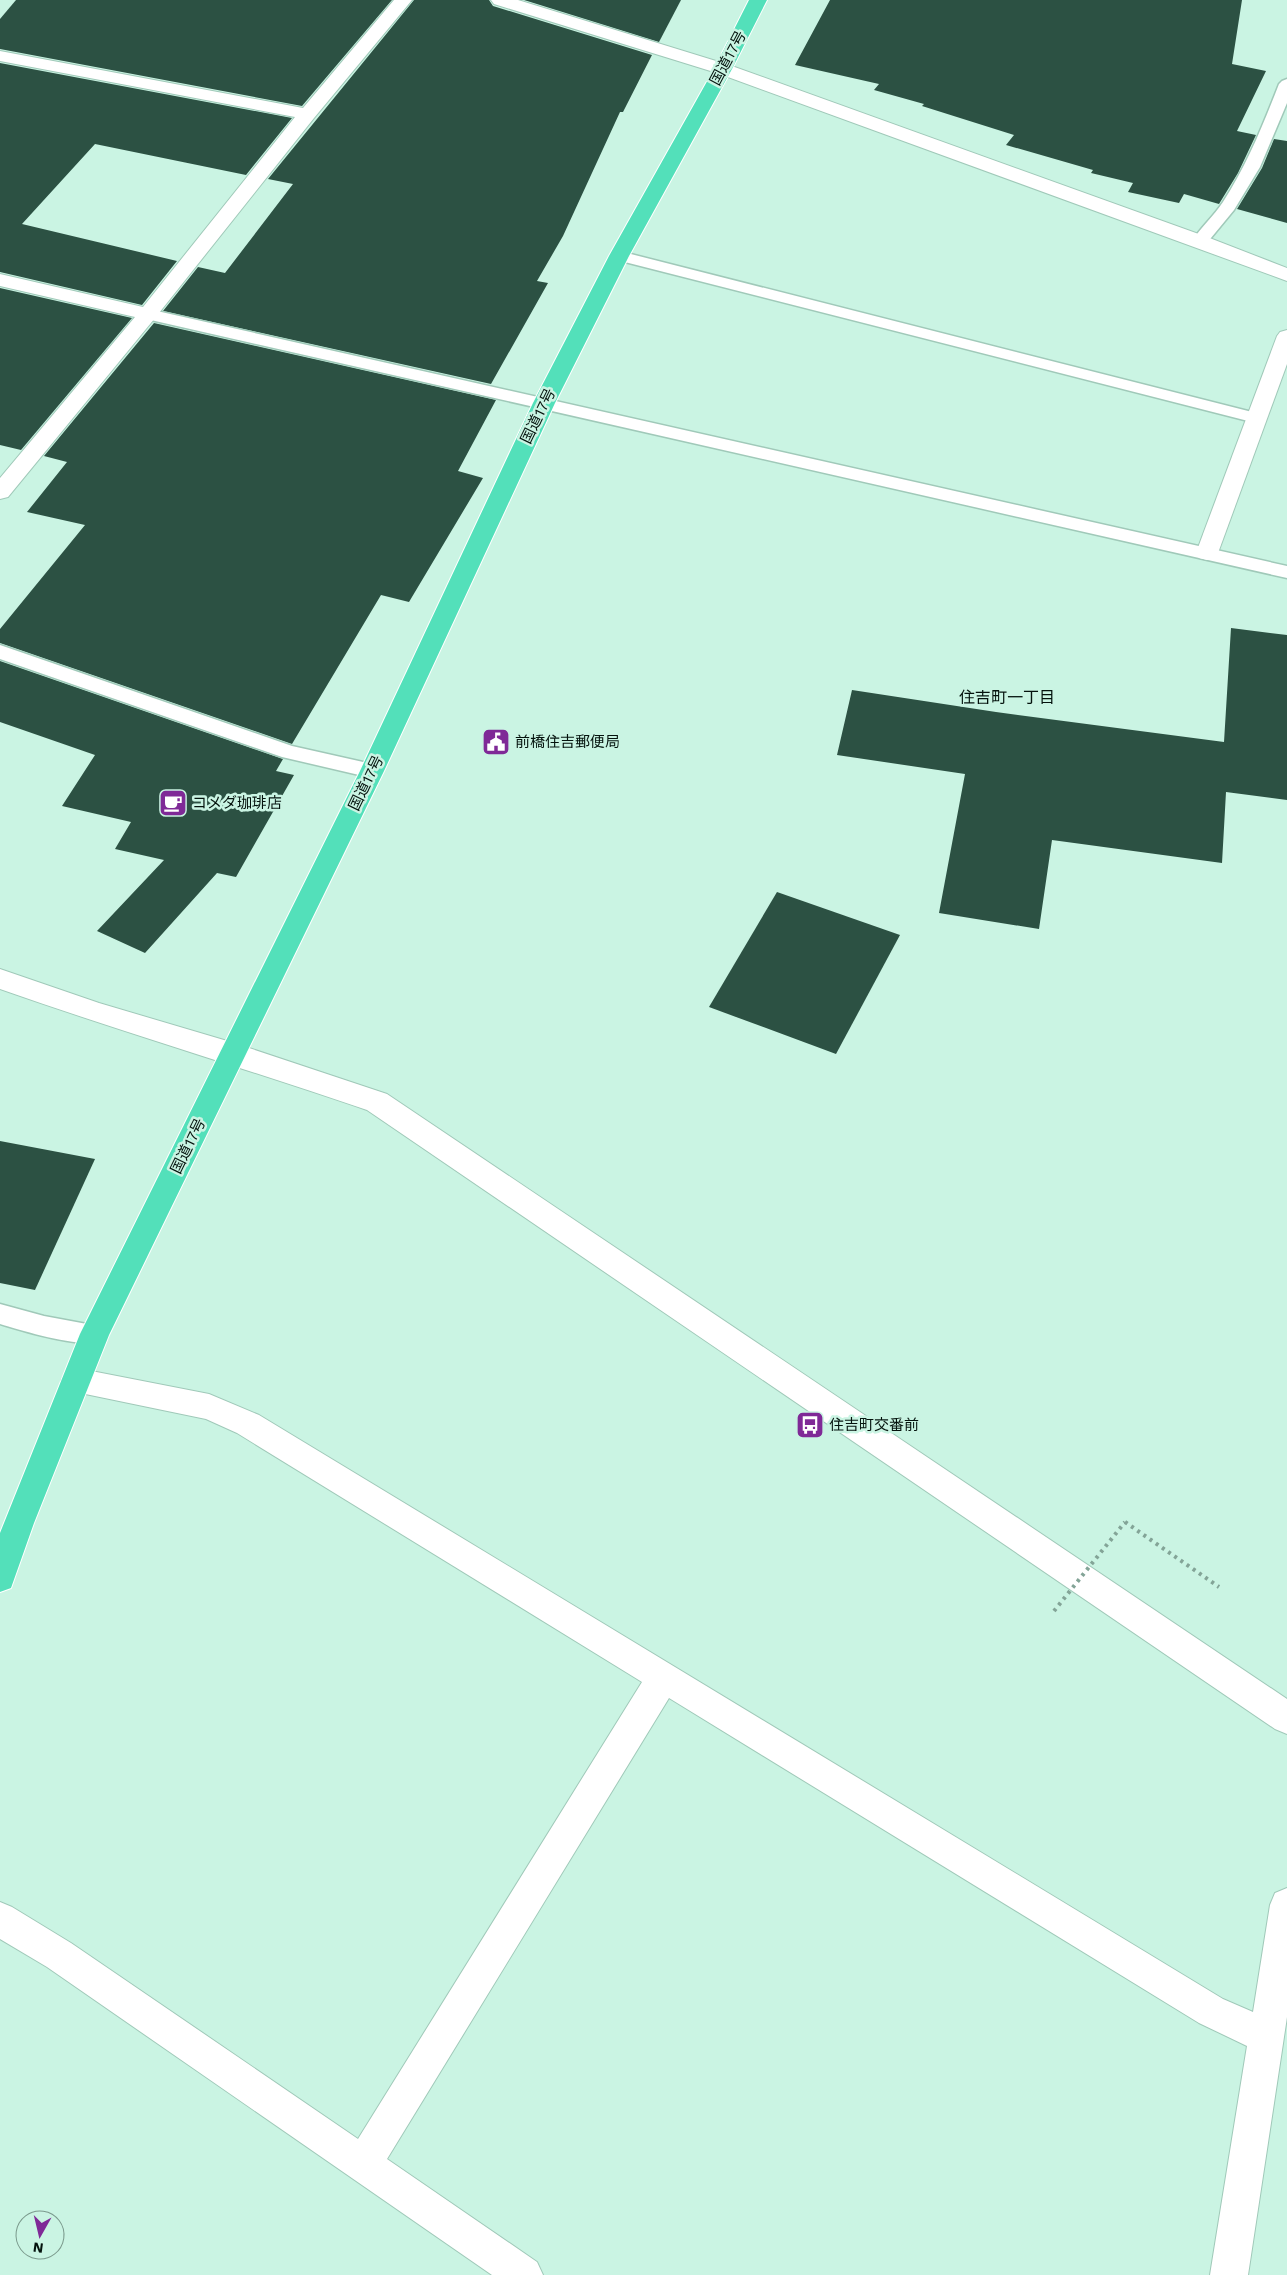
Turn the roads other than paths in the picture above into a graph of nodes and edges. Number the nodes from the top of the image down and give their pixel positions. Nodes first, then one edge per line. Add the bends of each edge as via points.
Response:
1 (403, 0) edge
2 (500, 0) edge
3 (758, 0) edge
4 (0, 56) edge
5 (723, 69) junction
6 (1287, 84) edge
7 (307, 114) junction
8 (1200, 241) junction
9 (619, 256) junction
10 (1287, 274) edge
11 (0, 280) edge
12 (148, 314) junction
13 (1287, 336) edge
14 (544, 403) junction
15 (1256, 418) junction
16 (0, 492) edge
17 (1207, 553) junction
18 (1287, 572) edge
19 (0, 652) edge
20 (372, 771) junction
21 (0, 980) edge
22 (234, 1054) junction
23 (0, 1314) edge
24 (95, 1334) junction
25 (76, 1381) junction
26 (0, 1578) edge
27 (663, 1678) junction
28 (1287, 1718) edge
29 (1287, 1905) edge
30 (0, 1919) edge
31 (1267, 2037) junction
32 (364, 2165) junction
33 (524, 2275) edge
34 (1229, 2275) edge

1 - 7 street
2 - 5 street
3 - 5 highway, 国道17号
4 - 7 street
5 - 8 street
5 - 9 highway, 国道17号
6 - 8 lane via 1264,146 1218,224
7 - 12 street
8 - 10 street
9 - 14 highway, 国道17号
9 - 15 lane
11 - 12 street
12 - 14 lane
12 - 16 street
13 - 15 street
14 - 17 lane
14 - 20 highway, 国道17号
15 - 17 street
17 - 18 lane
19 - 20 lane via 288,752
20 - 22 highway, 国道17号
21 - 22 street
22 - 24 highway, 国道17号
22 - 28 street via 377,1102
23 - 24 lane via 44,1326
24 - 25 highway, 国道17号
25 - 26 highway, 国道17号
25 - 27 street via 209,1407 248,1424
27 - 31 street via 1211,2011
27 - 32 street
29 - 31 street
30 - 32 street via 59,1955
31 - 34 street
32 - 33 street

